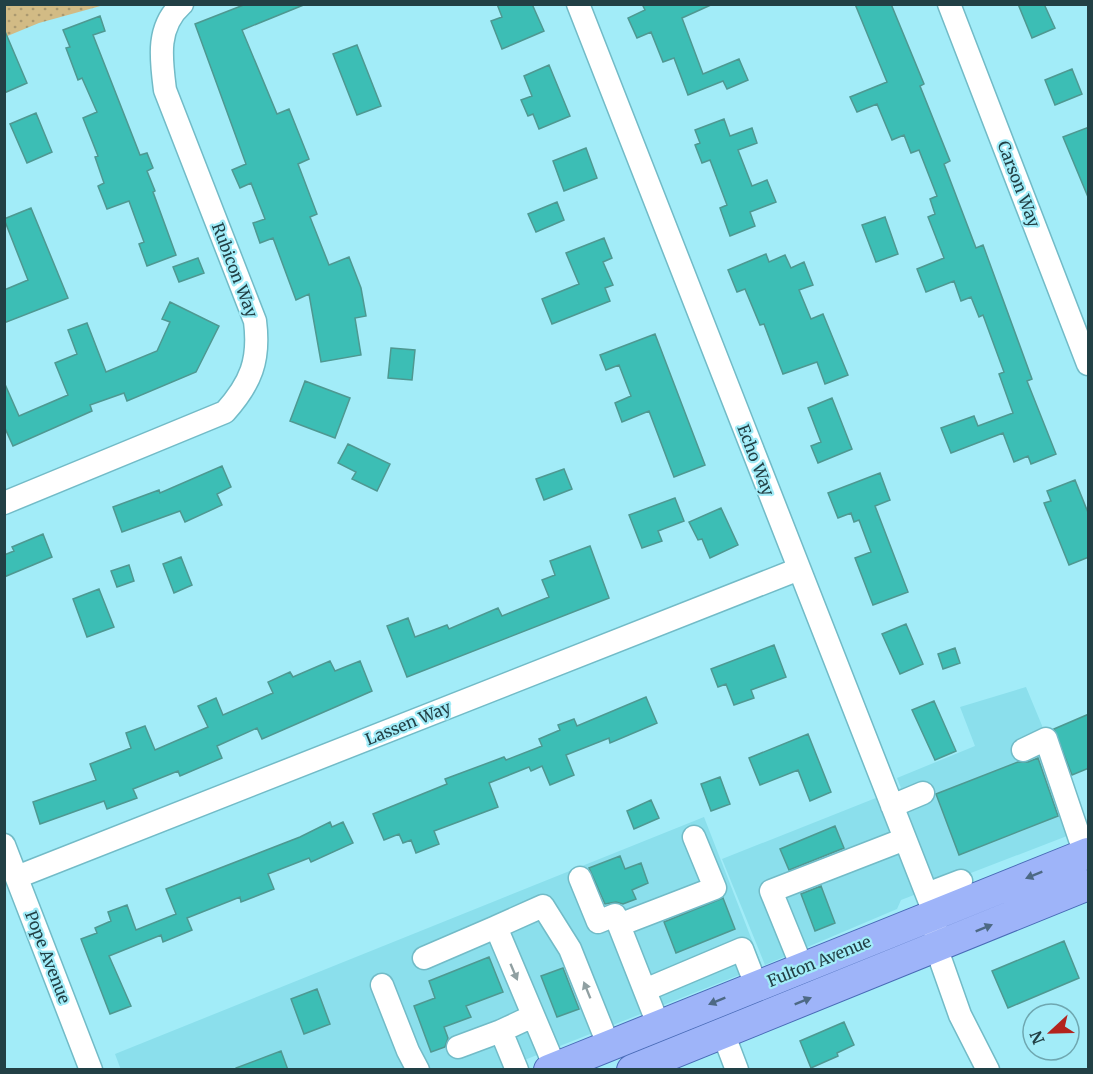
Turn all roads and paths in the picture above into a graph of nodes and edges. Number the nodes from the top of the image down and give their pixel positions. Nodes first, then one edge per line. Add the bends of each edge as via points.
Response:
1 (182, 4) edge
2 (578, 4) edge
3 (949, 4) edge
4 (1089, 364) edge
5 (4, 503) edge
6 (799, 569) junction
7 (1023, 750) dead end
8 (923, 792) dead end
9 (892, 806) junction
10 (694, 837) dead end
11 (904, 839) junction
12 (4, 845) edge
13 (1087, 854) edge
14 (17, 878) junction
15 (580, 878) dead end
16 (961, 880) dead end
17 (1089, 885) edge
18 (931, 904) junction
19 (619, 925) junction
20 (496, 927) junction
21 (936, 947) junction
22 (424, 958) dead end
23 (802, 967) junction
24 (382, 985) dead end
25 (756, 986) junction
26 (645, 990) junction
27 (533, 1016) junction
28 (658, 1024) junction
29 (501, 1031) junction
30 (723, 1033) junction
31 (458, 1047) dead end
32 (594, 1056) edge
33 (662, 1064) edge
34 (552, 1068) edge
35 (91, 1070) edge
36 (418, 1070) edge
37 (517, 1070) edge
38 (632, 1070) edge
39 (737, 1070) edge
40 (988, 1070) edge

1 - 5 street, Rubicon Way via 162,32 165,90 255,321 258,345 251,374 225,412
2 - 6 street, Echo Way
3 - 4 street, Carson Way
6 - 9 street, Echo Way
6 - 14 street, Lassen Way
7 - 13 street via 1046,739
8 - 9 street
9 - 11 street, Echo Way
10 - 19 street via 715,888
11 - 18 street, Echo Way
11 - 23 street via 771,891
12 - 14 street, Pope Avenue
13 -> 18 main road, Fulton Avenue
14 - 35 street, Pope Avenue
15 - 19 street via 598,922 615,915
16 - 18 street
21 -> 17 main road, Fulton Avenue
18 - 21 street
18 - 23 main road, Fulton Avenue
19 - 26 street
20 - 22 street
20 -> 27 street
32 -> 20 street via 570,950 543,906
30 -> 21 main road, Fulton Avenue
21 - 40 street via 960,1015
23 - 25 main road, Fulton Avenue
24 - 36 street
25 - 26 street via 742,949
25 -> 28 main road, Fulton Avenue
26 - 28 street
27 - 29 street
27 - 34 street
28 - 32 main road, Fulton Avenue
29 - 31 street
29 - 37 street
30 - 33 main road, Fulton Avenue
30 - 39 street
32 - 34 main road, Fulton Avenue
33 - 38 main road, Fulton Avenue

